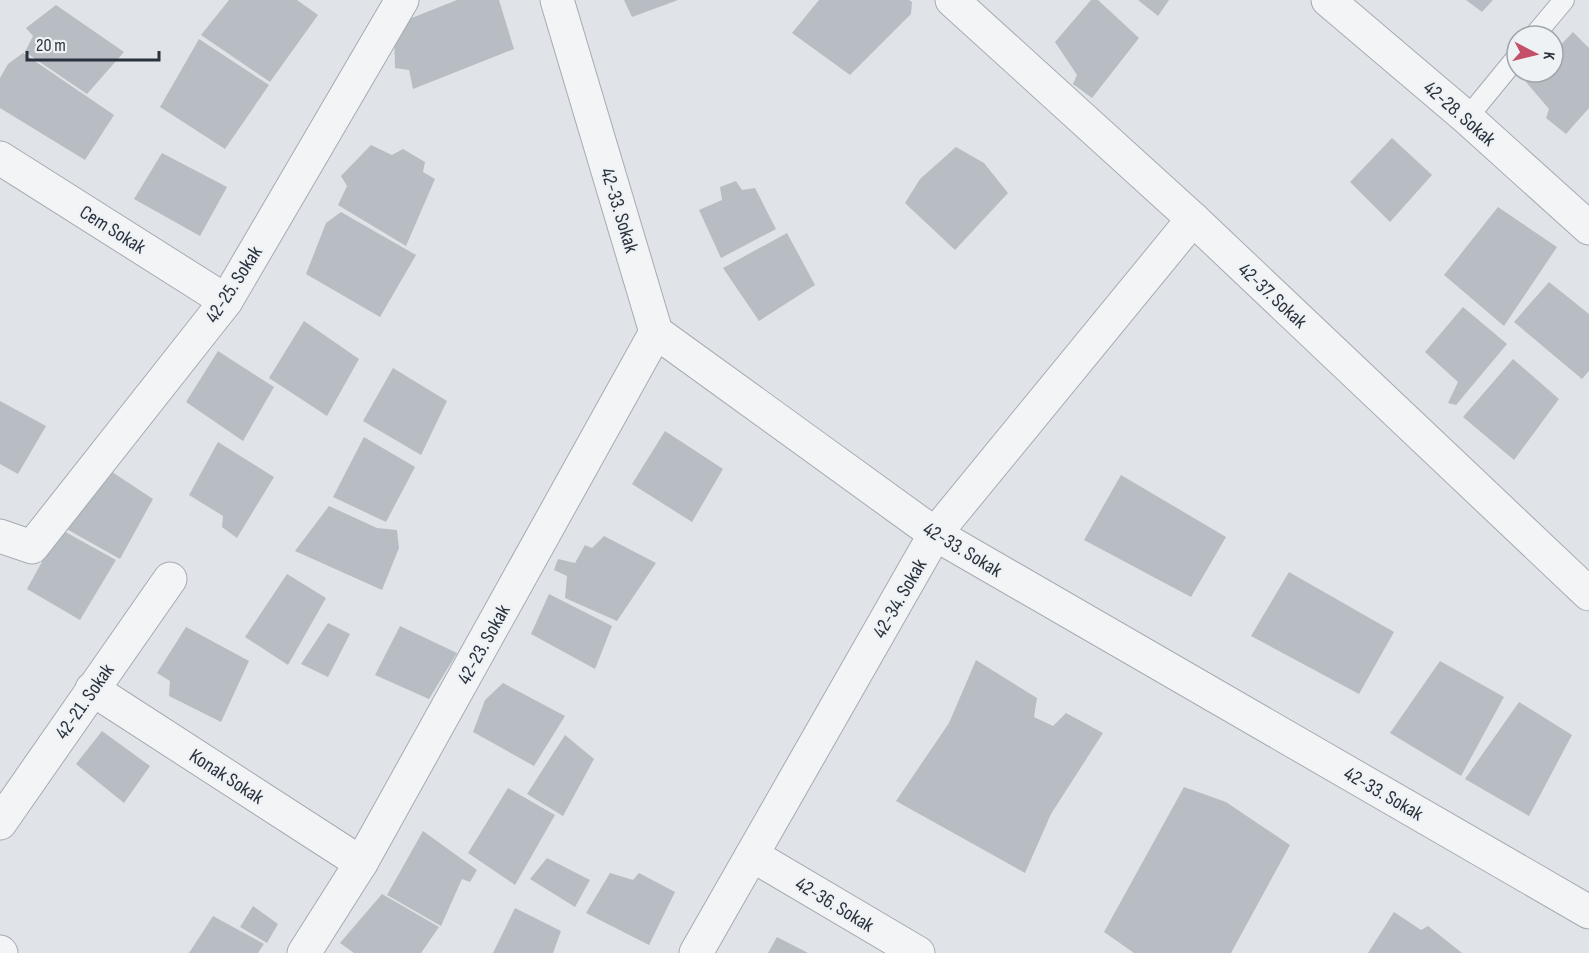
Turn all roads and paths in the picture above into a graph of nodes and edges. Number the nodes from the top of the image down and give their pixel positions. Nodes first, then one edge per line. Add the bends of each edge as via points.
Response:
1 (402, 0) edge
2 (557, 0) edge
3 (952, 0) edge
4 (1328, 0) edge
5 (1564, 0) edge
6 (1544, 24) edge
7 (1505, 72) edge
8 (1467, 118) junction
9 (0, 158) edge
10 (1193, 219) junction
11 (1589, 228) edge
12 (226, 301) junction
13 (656, 332) junction
14 (935, 534) junction
15 (0, 536) edge
16 (170, 579) dead end
17 (1589, 594) edge
18 (92, 688) junction
19 (0, 823) edge
20 (752, 855) junction
21 (361, 863) junction
22 (1589, 912) edge
23 (304, 953) edge
24 (696, 953) edge
25 (918, 953) edge

1 - 12 street, 42-25. Sokak
2 - 13 street, 42-33. Sokak
3 - 10 street, 42-37. Sokak
4 - 8 street, 42-28. Sokak
5 - 6 lane
7 - 8 lane
8 - 11 street, 42-28. Sokak
9 - 12 street, Cem Sokak
10 - 14 street, 42-34. Sokak
10 - 17 street, 42-37. Sokak
12 - 15 street, 42-25. Sokak via 32,547
13 - 14 street, 42-33. Sokak
13 - 21 street, 42-23. Sokak
14 - 20 street, 42-34. Sokak
14 - 22 street, 42-33. Sokak
16 - 18 street, 42-21. Sokak
18 - 19 street, 42-21. Sokak
18 - 21 street, Konak Sokak
20 - 24 street, 42-34. Sokak
20 - 25 street, 42-36. Sokak
21 - 23 street, 42-23. Sokak

